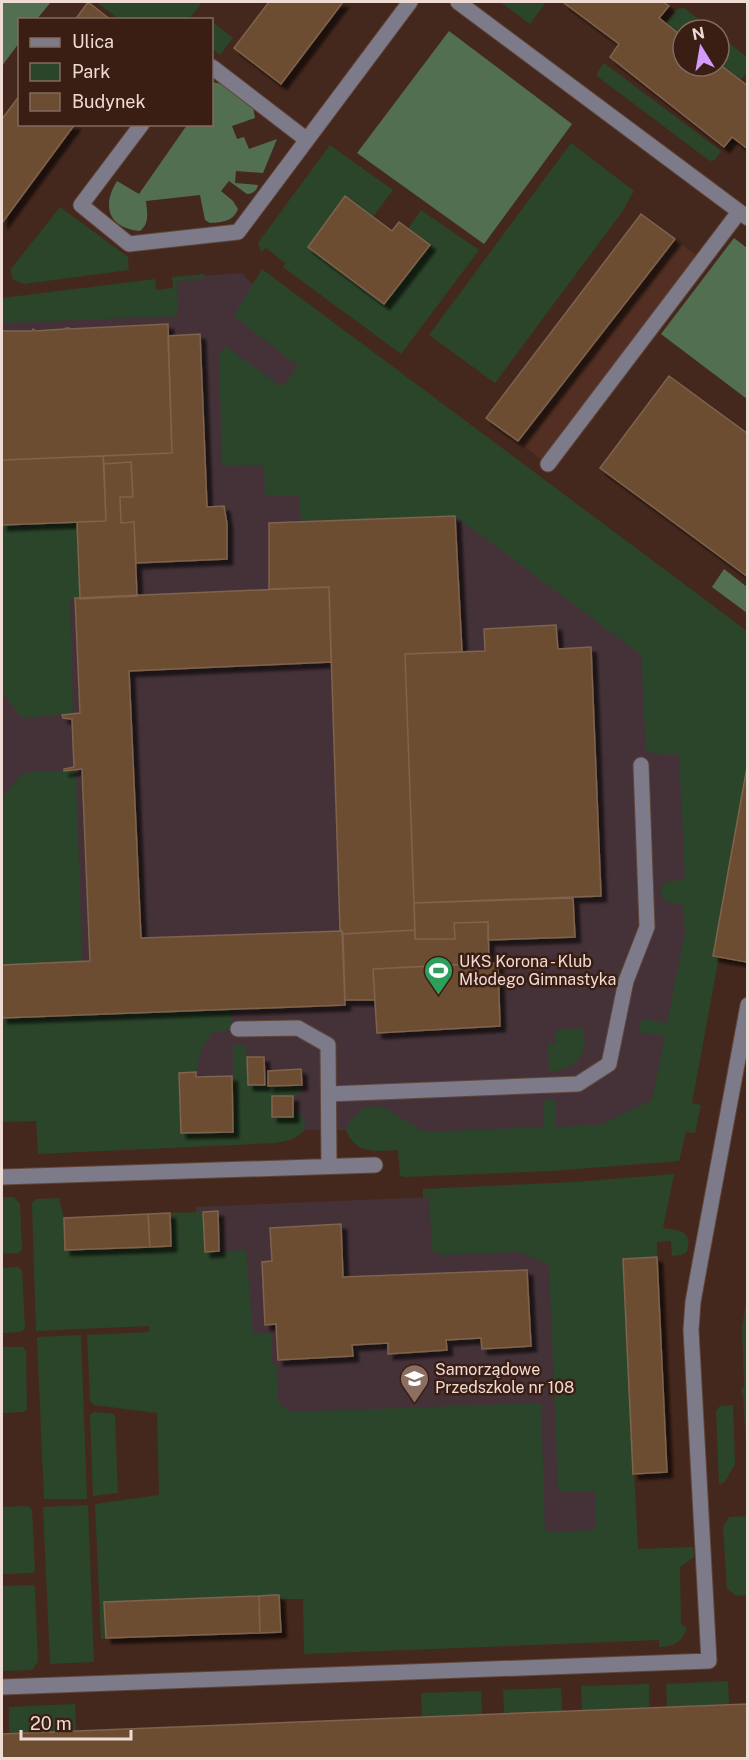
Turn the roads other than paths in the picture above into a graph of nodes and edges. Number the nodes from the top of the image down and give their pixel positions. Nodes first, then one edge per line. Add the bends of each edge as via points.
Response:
1 (410, 2) edge
2 (458, 2) edge
3 (213, 68) edge
4 (140, 126) edge
5 (307, 140) junction
6 (743, 215) edge
7 (548, 464) dead end
8 (641, 765) dead end
9 (747, 1005) edge
10 (238, 1029) dead end
11 (329, 1094) junction
12 (375, 1165) dead end
13 (330, 1166) junction
14 (2, 1177) edge
15 (2, 1687) edge

1 - 5 street
2 - 6 street
3 - 5 street
4 - 5 street via 81,205 129,244 238,232
6 - 7 street
8 - 11 street via 647,927 626,981 609,1064 578,1084
9 - 15 street via 696,1282 691,1330 709,1661
10 - 11 street via 298,1028 328,1045
11 - 13 street
12 - 13 street
13 - 14 street

